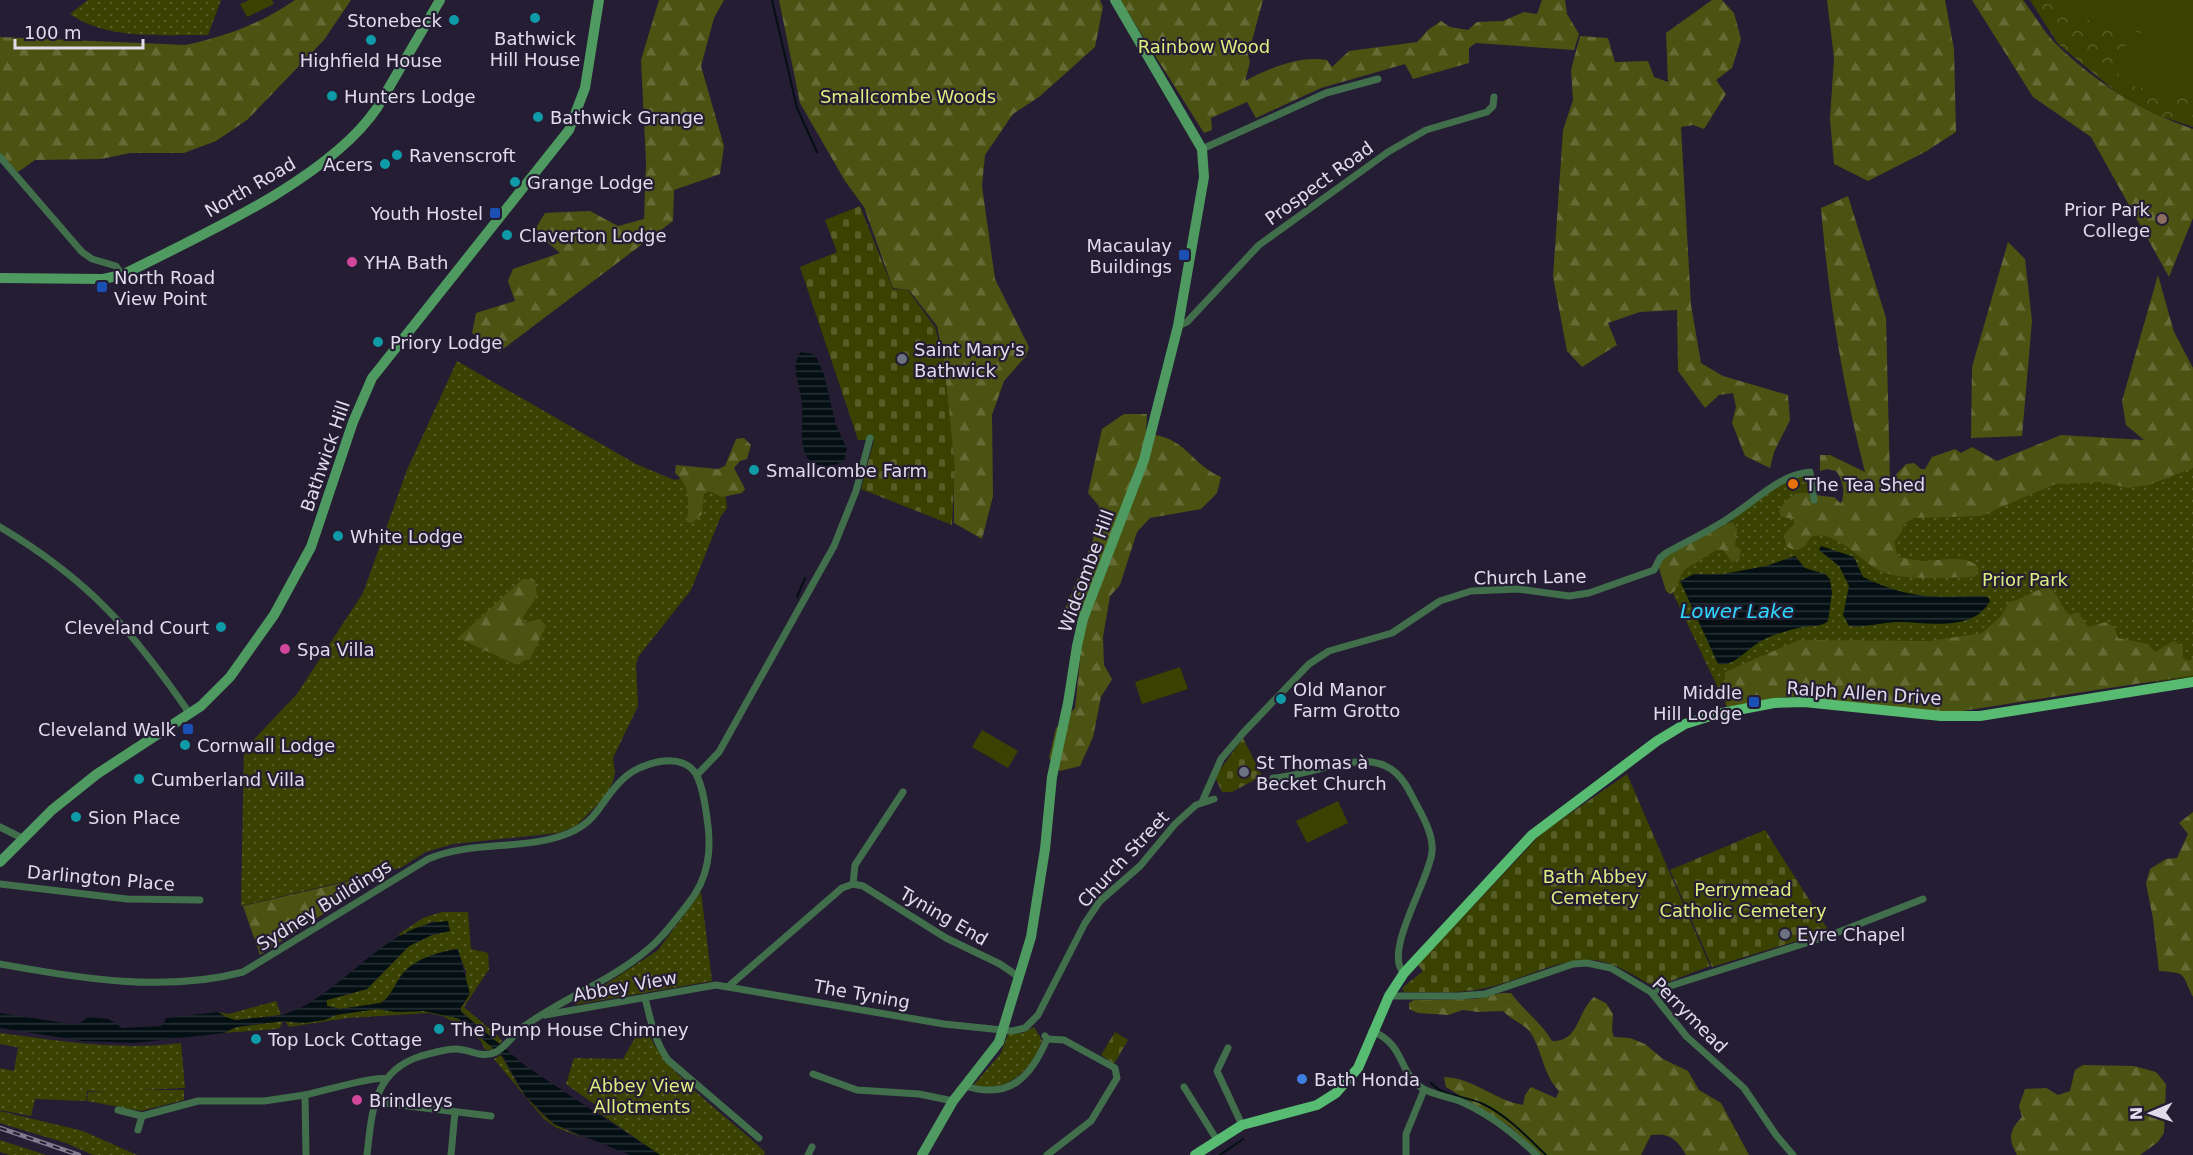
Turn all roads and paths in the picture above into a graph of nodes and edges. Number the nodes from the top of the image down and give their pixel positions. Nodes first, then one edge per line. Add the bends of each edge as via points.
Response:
1 (440, 0) edge
2 (599, 0) edge
3 (1115, 0) edge
4 (1378, 79) dead end
5 (1494, 97) dead end
6 (1202, 149) junction
7 (0, 157) edge
8 (122, 275) junction
9 (0, 278) edge
10 (1178, 326) junction
11 (870, 438) dead end
12 (1814, 500) dead end
13 (0, 527) edge
14 (2193, 682) edge
15 (190, 714) junction
16 (697, 775) junction
17 (1273, 777) dead end
18 (903, 792) dead end
19 (1214, 799) dead end
20 (1202, 802) junction
21 (0, 826) edge
22 (22, 838) junction
23 (0, 862) edge
24 (0, 884) edge
25 (853, 884) junction
26 (200, 900) dead end
27 (1923, 900) dead end
28 (0, 964) edge
29 (1404, 973) junction
30 (1019, 977) junction
31 (716, 985) joint
32 (729, 986) junction
33 (1651, 992) junction
34 (1389, 996) junction
35 (645, 998) junction
36 (540, 1016) junction
37 (1003, 1030) junction
38 (1372, 1031) junction
39 (1228, 1048) dead end
40 (813, 1074) dead end
41 (386, 1079) junction
42 (965, 1086) junction
43 (1184, 1087) dead end
44 (1424, 1090) junction
45 (305, 1095) junction
46 (953, 1101) junction
47 (375, 1102) junction
48 (118, 1110) dead end
49 (455, 1112) junction
50 (142, 1116) junction
51 (491, 1116) dead end
52 (1242, 1125) junction
53 (138, 1130) dead end
54 (759, 1138) dead end
55 (1217, 1140) junction
56 (812, 1147) dead end
57 (306, 1155) edge
58 (367, 1155) edge
59 (451, 1155) edge
60 (808, 1155) edge
61 (922, 1155) edge
62 (1047, 1155) edge
63 (1195, 1155) edge
64 (1406, 1155) edge
65 (1537, 1155) edge
66 (1793, 1155) edge

1 - 8 street, North Road via 377,108 354,135 290,186
2 - 15 street, Bathwick Hill via 585,88 569,130 372,378 311,547 289,589 264,631 222,687
3 - 6 street, Widcombe Hill
4 - 6 street via 1326,93
5 - 10 street, Prospect Road via 1487,112 1426,130 1388,152 1259,245
6 - 10 street, Widcombe Hill via 1204,177
7 - 8 street via 82,252 116,266
8 - 9 street, North Road via 103,279
10 - 30 street, Widcombe Hill via 1144,460 1083,619 1053,771 1033,927
11 - 16 street via 856,491 834,546 719,752
12 - 20 street, Church Lane via 1810,472 1792,475 1729,518 1666,553 1654,570 1569,596 1518,589 1471,591 1440,601 1392,633 1329,651 1309,664 1273,699 1221,759
13 - 15 street via 45,554 92,592 127,628
14 - 29 main road, Ralph Allen Drive via 1980,716 1941,716 1804,702 1774,703 1685,724 1532,835
15 - 22 street, Bathwick Hill via 97,774
16 - 28 street, Sydney Buildings via 674,761 650,764 622,779 590,821 578,830 550,838 458,849 428,859 243,972 156,983 63,975
16 - 36 street via 710,849 705,875 692,900 646,952
17 - 29 street via 1371,761 1396,771 1407,786 1425,821 1432,848 1430,865 1401,935 1399,968
18 - 25 street via 855,865
19 - 20 street, Church Street
20 - 37 street, Church Street via 1174,824 1140,866 1100,901 1038,1015 1025,1028
21 - 22 street
22 - 23 street, Bathwick Hill
24 - 26 street, Darlington Place via 127,899
25 - 30 street, Tyning End via 863,886 946,938
25 - 32 street via 842,888
27 - 33 street via 1831,935
29 - 34 main road, Ralph Allen Drive
30 - 37 street, Widcombe Hill
31 - 32 street, The Tyning
31 - 35 street, Abbey View
32 - 37 street, The Tyning via 944,1024
33 - 34 street, Perrymead via 1611,968 1587,963 1573,964 1485,994
33 - 66 street, Perrymead via 1687,1037 1739,1083
34 - 38 main road, Ralph Allen Drive
35 - 36 street, Abbey View
35 - 54 street via 652,1029 668,1060
36 - 41 street via 493,1053 440,1050 404,1062
37 - 42 street, Widcombe Hill via 993,1051
38 - 44 street via 1387,1037 1415,1083
38 - 52 main road, Ralph Allen Drive via 1358,1068 1336,1093 1317,1105
39 - 52 street via 1217,1071
40 - 46 street via 857,1090 919,1094
41 - 45 street via 375,1077
41 - 47 street
42 - 46 street, Widcombe Hill
42 - 62 street via 980,1091 1013,1085 1036,1064 1046,1037 1064,1040 1115,1068 1117,1078 1091,1121
43 - 55 street
44 - 64 street via 1406,1134
44 - 65 street via 1479,1110 1506,1127
45 - 50 street via 264,1101 187,1102
45 - 57 street
46 - 61 street, Widcombe Hill
47 - 49 street
47 - 58 street
48 - 50 street
49 - 51 street
49 - 59 street
50 - 53 street
52 - 55 main road, Ralph Allen Drive
55 - 63 main road, Ralph Allen Drive
56 - 60 street

